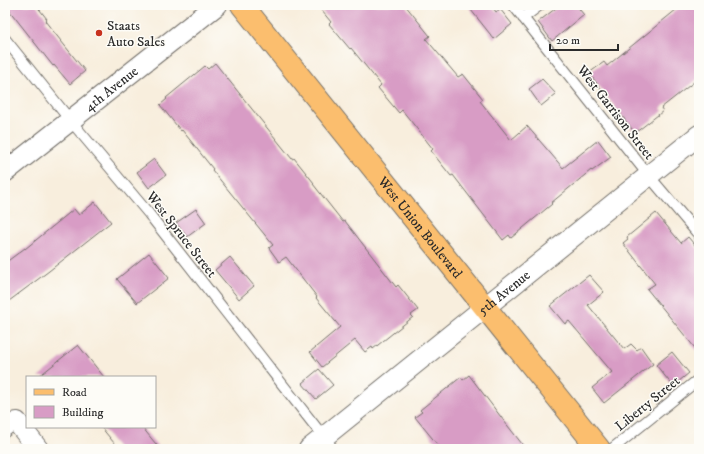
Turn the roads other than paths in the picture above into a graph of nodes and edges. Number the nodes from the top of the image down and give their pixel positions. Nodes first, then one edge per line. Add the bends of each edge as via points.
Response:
1 (217, 5) edge
2 (242, 5) edge
3 (513, 5) edge
4 (540, 5) edge
5 (523, 18) junction
6 (5, 39) edge
7 (70, 120) junction
8 (699, 135) edge
9 (5, 172) edge
10 (649, 176) junction
11 (699, 235) edge
12 (485, 306) junction
13 (699, 379) edge
14 (11, 427) edge
15 (322, 445) edge
16 (38, 449) edge
17 (599, 449) edge
18 (612, 449) edge

1 - 7 street, 4th Avenue
2 - 12 main road, West Union Boulevard
3 - 5 lane, West Garrison Street
4 - 5 lane
5 - 10 lane, West Garrison Street
6 - 7 lane, West Spruce Street
7 - 9 street, 4th Avenue
7 - 15 lane, West Spruce Street via 149,214
8 - 10 street, 5th Avenue
10 - 11 lane, West Garrison Street
10 - 12 street, 5th Avenue
12 - 15 street, 5th Avenue
12 - 17 main road, West Union Boulevard
13 - 18 lane, Liberty Street
14 - 16 street

